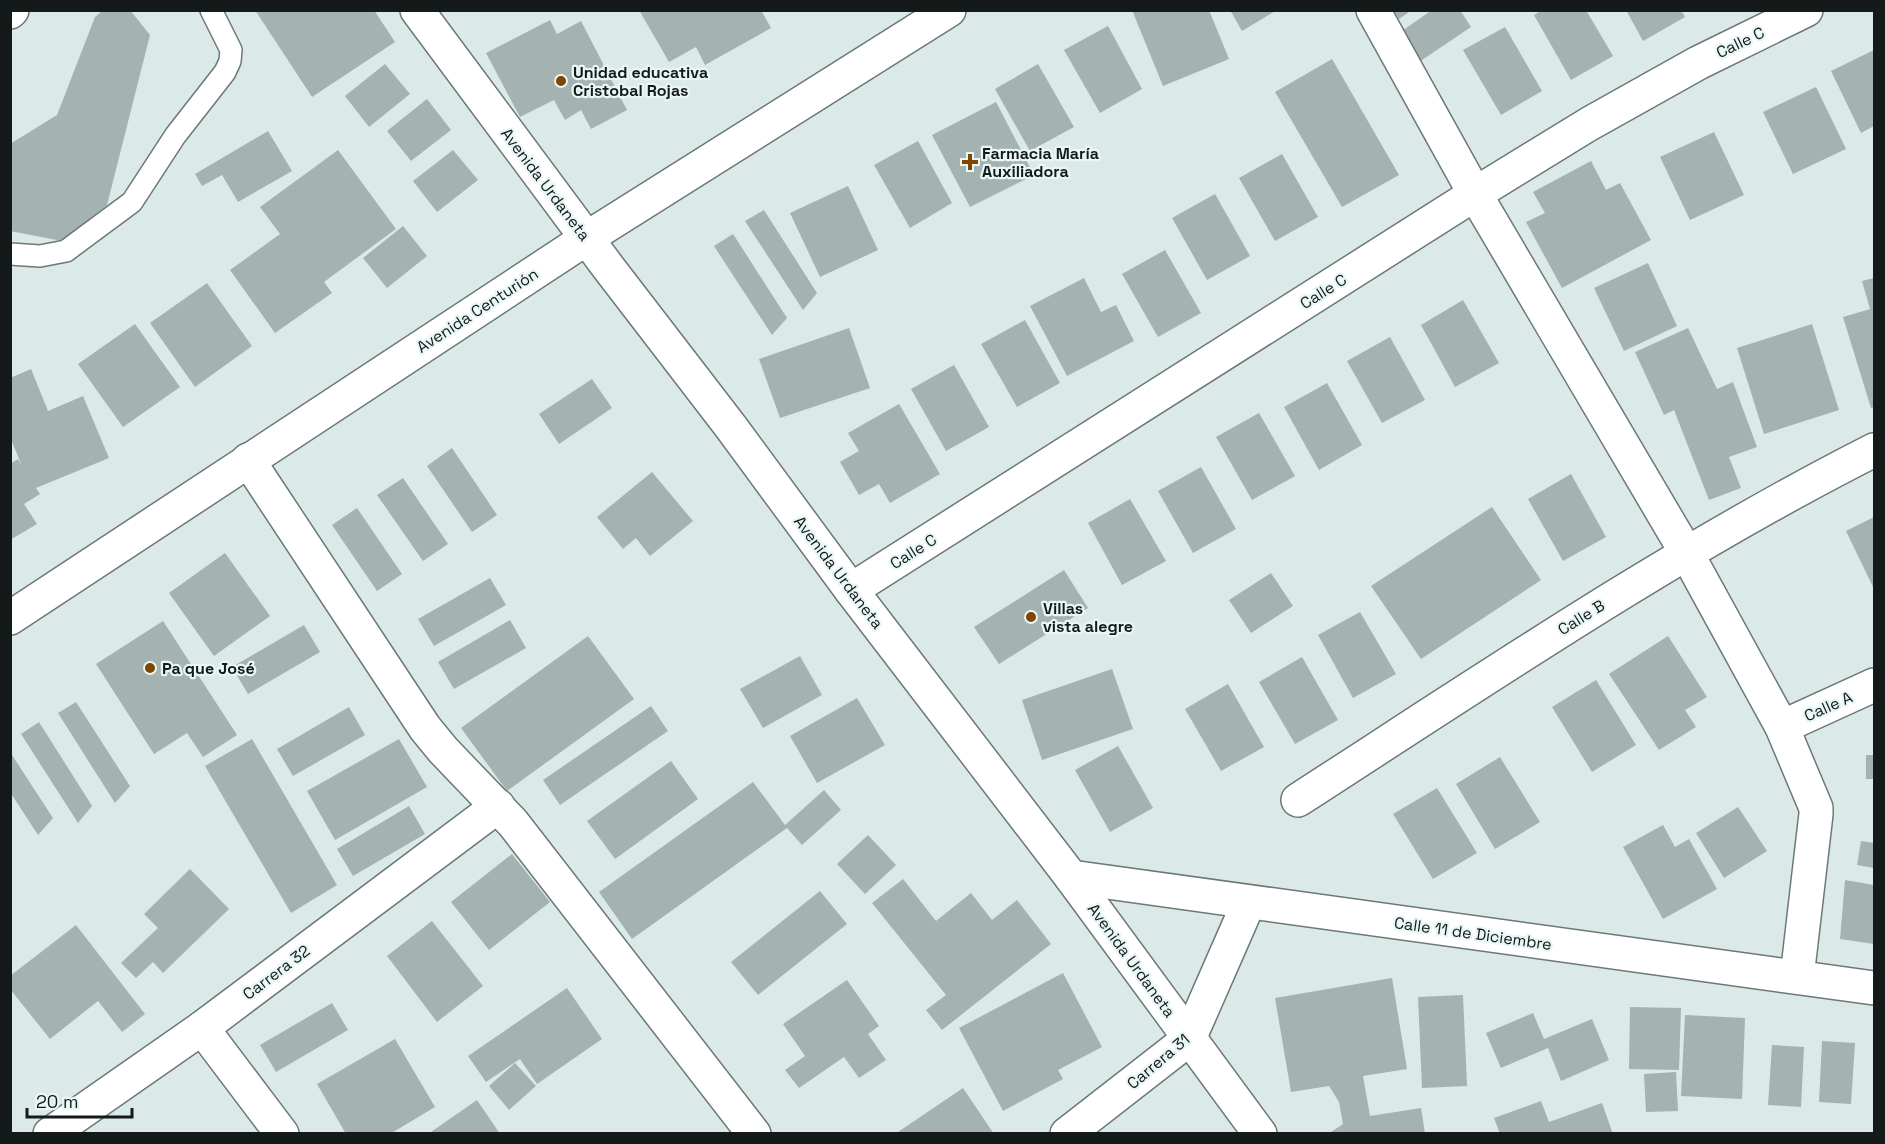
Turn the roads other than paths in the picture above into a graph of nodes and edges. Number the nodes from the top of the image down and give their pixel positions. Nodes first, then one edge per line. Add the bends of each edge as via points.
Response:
1 (210, 10) edge
2 (949, 10) edge
3 (1373, 10) edge
4 (1806, 10) edge
5 (420, 12) edge
6 (1475, 194) junction
7 (587, 238) junction
8 (10, 254) edge
9 (1875, 450) edge
10 (248, 460) junction
11 (1686, 552) junction
12 (851, 590) junction
13 (11, 617) edge
14 (1875, 685) edge
15 (1782, 727) junction
16 (1298, 800) dead end
17 (498, 806) junction
18 (1071, 877) junction
19 (1250, 902) junction
20 (1797, 977) junction
21 (1875, 988) edge
22 (202, 1028) junction
23 (1189, 1039) junction
24 (50, 1134) edge
25 (282, 1134) edge
26 (754, 1134) edge
27 (1068, 1134) edge
28 (1260, 1134) edge

1 - 8 lane via 231,50 230,61 132,202 66,251 40,256
2 - 7 street, Avenida Centurión
3 - 6 street
4 - 6 street, Calle C via 1589,124
5 - 7 street, Avenida Urdaneta
6 - 11 street
6 - 12 street, Calle C
7 - 10 street, Avenida Centurión
7 - 12 street, Avenida Urdaneta
9 - 11 street, Calle B
10 - 13 street, Avenida Centurión
10 - 17 street via 425,728
11 - 15 street
11 - 16 street, Calle B
12 - 18 street, Avenida Urdaneta
14 - 15 street, Calle A
15 - 20 street via 1816,808
17 - 22 street, Carrera 32
17 - 26 street
18 - 19 street, Calle 11 de Diciembre
18 - 23 street, Avenida Urdaneta
19 - 20 street, Calle 11 de Diciembre
19 - 23 street, Carrera 31
20 - 21 street, Calle 11 de Diciembre
22 - 24 street, Carrera 32
22 - 25 street
23 - 27 street, Carrera 31
23 - 28 street, Avenida Urdaneta

